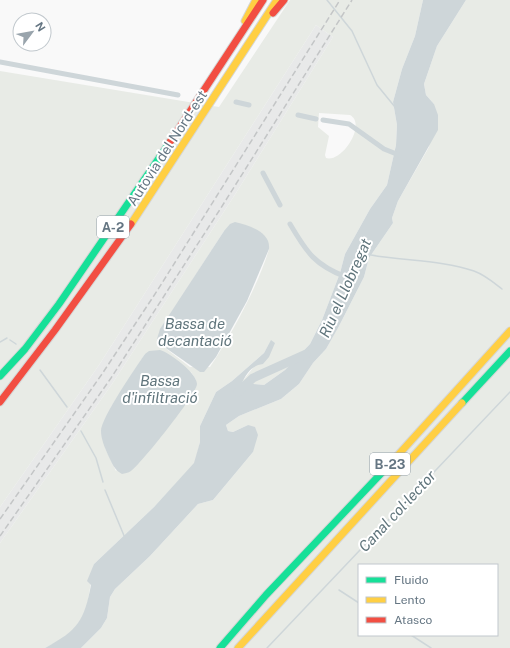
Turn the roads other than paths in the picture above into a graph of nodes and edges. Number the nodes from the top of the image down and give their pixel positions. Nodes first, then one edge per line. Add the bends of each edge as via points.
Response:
1 (256, 0) edge
2 (263, 0) edge
3 (277, 0) edge
4 (284, 0) edge
5 (266, 18) junction
6 (237, 40) junction
7 (510, 331) edge
8 (510, 351) edge
9 (0, 376) edge
10 (0, 402) edge
11 (220, 648) edge
12 (238, 648) edge

1 - 6 highway
2 - 6 highway, Autovia del Nord-est / A-2
3 - 5 highway, Autovia del Nord-est / A-2
4 - 5 highway
5 - 10 highway, Autovia del Nord-est / A-2 via 146,203
6 - 9 highway, Autovia del Nord-est / A-2 via 108,234 58,304
7 - 11 highway, B-23
8 - 12 highway, B-23

